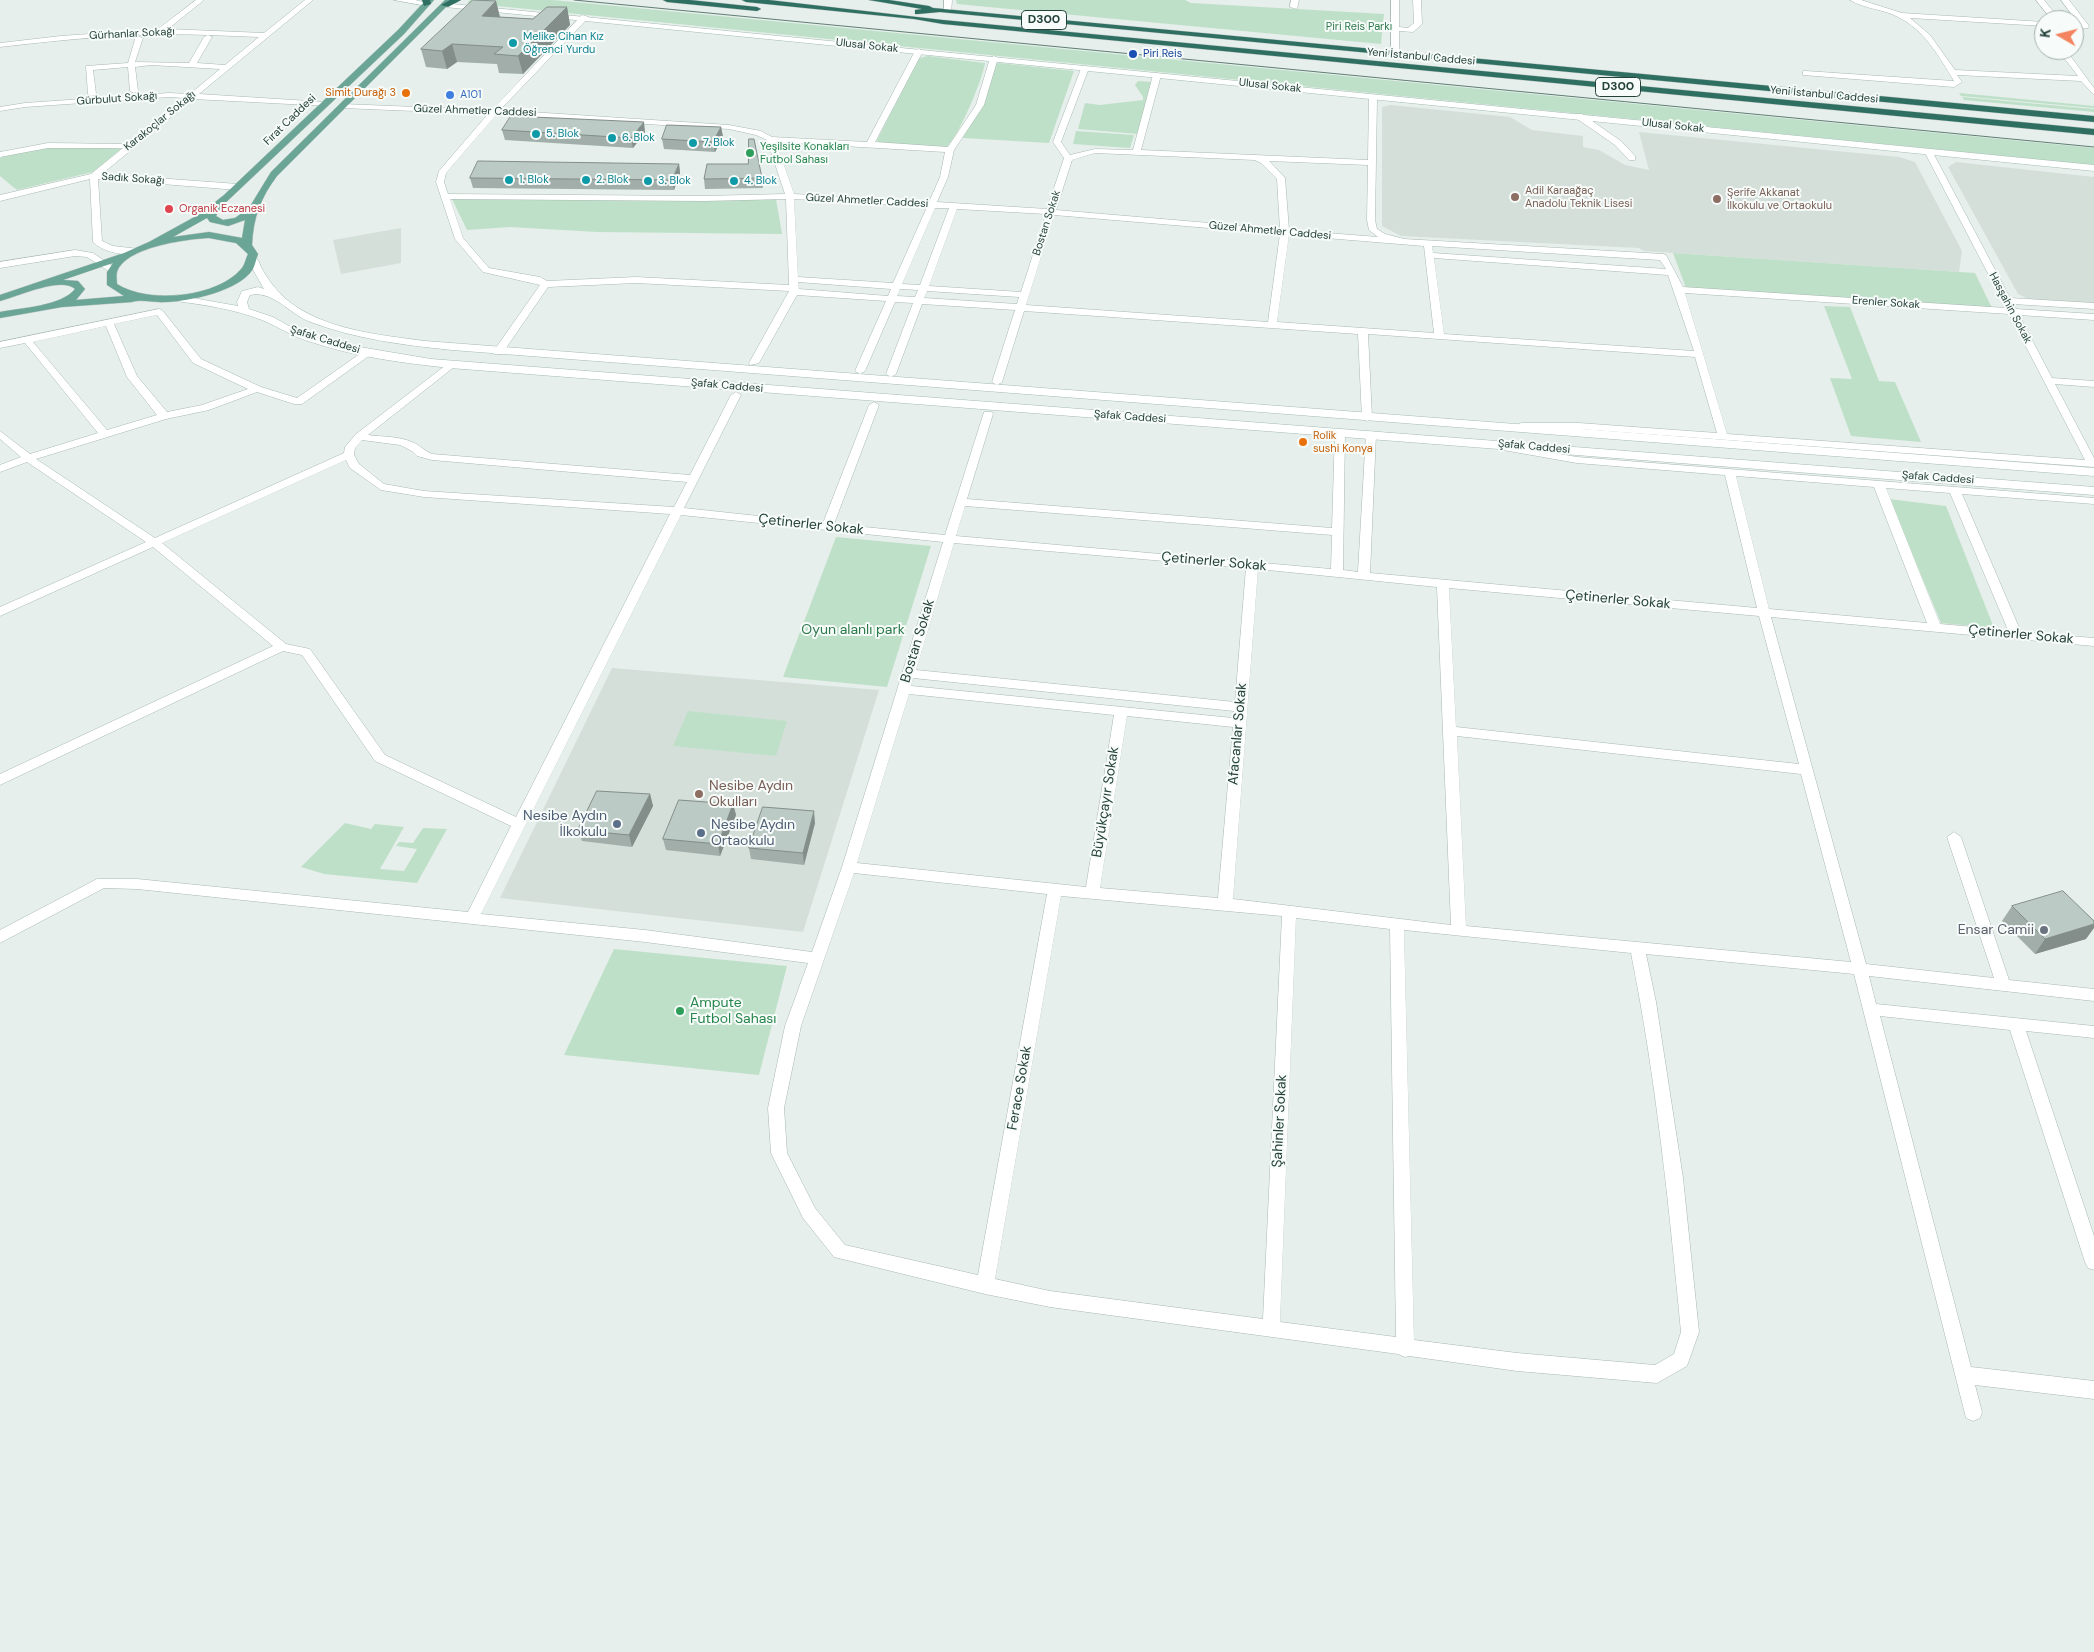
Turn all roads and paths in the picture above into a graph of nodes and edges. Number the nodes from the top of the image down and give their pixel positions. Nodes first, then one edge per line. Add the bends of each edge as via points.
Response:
1 (200, 0) edge
2 (309, 0) edge
3 (398, 0) edge
4 (457, 0) edge
5 (667, 0) edge
6 (746, 0) edge
7 (801, 0) edge
8 (872, 0) edge
9 (948, 0) edge
10 (1395, 0) edge
11 (1418, 0) edge
12 (1854, 0) edge
13 (2040, 0) edge
14 (2065, 0) edge
15 (427, 1) edge
16 (447, 3) edge
17 (2048, 10) edge
18 (944, 11) junction
19 (1901, 15) junction
20 (585, 17) junction
21 (943, 22) junction
22 (2034, 23) edge
23 (2085, 26) joint
24 (2094, 26) edge
25 (1395, 29) junction
26 (161, 31) junction
27 (265, 35) junction
28 (208, 37) dead end
29 (139, 38) dead end
30 (0, 45) edge
31 (919, 51) junction
32 (1395, 53) junction
33 (994, 58) junction
34 (2069, 60) edge
35 (132, 64) junction
36 (192, 65) junction
37 (226, 67) junction
38 (1086, 68) junction
39 (1952, 72) junction
40 (1806, 73) dead end
41 (1157, 75) junction
42 (2083, 79) junction
43 (134, 91) dead end
44 (2094, 93) edge
45 (92, 94) dead end
46 (191, 96) junction
47 (1373, 97) junction
48 (325, 104) junction
49 (342, 106) junction
50 (1, 109) edge
51 (495, 112) junction
52 (1579, 116) junction
53 (2094, 119) edge
54 (2094, 132) edge
55 (771, 139) junction
56 (870, 144) junction
57 (130, 146) junction
58 (950, 150) junction
59 (1928, 151) junction
60 (1136, 153) junction
61 (0, 155) edge
62 (1068, 158) junction
63 (1258, 158) junction
64 (1632, 158) dead end
65 (1372, 163) junction
66 (2094, 168) edge
67 (94, 176) junction
68 (0, 187) edge
69 (238, 187) junction
70 (11, 195) junction
71 (790, 196) junction
72 (445, 197) junction
73 (0, 198) edge
74 (930, 205) junction
75 (954, 206) junction
76 (216, 207) junction
77 (252, 210) junction
78 (1051, 212) junction
79 (1285, 232) junction
80 (1403, 242) junction
81 (1428, 243) junction
82 (154, 244) junction
83 (247, 245) junction
84 (136, 251) junction
85 (1429, 255) junction
86 (252, 258) junction
87 (102, 264) junction
88 (0, 265) edge
89 (113, 270) junction
90 (1671, 272) junction
91 (544, 284) junction
92 (37, 286) junction
93 (794, 286) junction
94 (896, 286) junction
95 (922, 288) junction
96 (1679, 290) junction
97 (1024, 295) junction
98 (277, 296) junction
99 (0, 298) edge
100 (176, 298) junction
101 (892, 298) junction
102 (143, 299) junction
103 (918, 300) junction
104 (2006, 300) junction
105 (2094, 306) edge
106 (40, 307) junction
107 (1021, 307) junction
108 (244, 310) junction
109 (2012, 312) junction
110 (0, 315) edge
111 (2094, 317) edge
112 (109, 323) junction
113 (1272, 324) junction
114 (1363, 331) junction
115 (1439, 336) junction
116 (27, 340) junction
117 (0, 345) edge
118 (368, 352) junction
119 (498, 352) junction
120 (1699, 354) junction
121 (754, 363) junction
122 (664, 364) junction
123 (450, 365) junction
124 (860, 371) junction
125 (891, 374) junction
126 (653, 380) junction
127 (2049, 381) junction
128 (997, 382) junction
129 (2094, 384) edge
130 (257, 389) junction
131 (736, 395) junction
132 (1085, 396) junction
133 (874, 405) junction
134 (988, 414) junction
135 (1080, 414) junction
136 (164, 416) junction
137 (1366, 418) junction
138 (1485, 427) junction
139 (1340, 432) junction
140 (1566, 433) junction
141 (0, 434) edge
142 (104, 434) junction
143 (1371, 434) junction
144 (360, 436) junction
145 (1723, 437) junction
146 (1483, 443) junction
147 (1569, 450) junction
148 (349, 455) junction
149 (28, 458) junction
150 (2093, 467) edge
151 (0, 469) edge
152 (1730, 474) junction
153 (693, 479) junction
154 (1879, 485) junction
155 (1954, 491) junction
156 (2094, 491) edge
157 (2094, 501) edge
158 (961, 502) junction
159 (677, 512) junction
160 (827, 527) junction
161 (1338, 532) junction
162 (949, 539) junction
163 (156, 544) junction
164 (1252, 565) junction
165 (1337, 573) junction
166 (1364, 575) junction
167 (1443, 584) junction
168 (0, 612) edge
169 (1764, 612) junction
170 (1934, 628) junction
171 (2016, 635) junction
172 (2094, 642) edge
173 (282, 647) junction
174 (908, 673) junction
175 (904, 689) junction
176 (1241, 706) junction
177 (1121, 711) junction
178 (1239, 723) junction
179 (1450, 731) junction
180 (1808, 770) junction
181 (0, 780) edge
182 (519, 824) junction
183 (1954, 838) dead end
184 (849, 867) junction
185 (1056, 890) junction
186 (1092, 893) junction
187 (1225, 904) junction
188 (1289, 911) junction
189 (472, 918) junction
190 (1397, 924) junction
191 (1459, 931) junction
192 (0, 937) edge
193 (1637, 948) junction
194 (817, 958) junction
195 (1859, 969) junction
196 (2003, 984) junction
197 (2094, 995) edge
198 (1870, 1009) junction
199 (2016, 1024) junction
200 (2094, 1032) edge
201 (2094, 1262) edge
202 (985, 1286) junction
203 (1271, 1330) junction
204 (1405, 1349) junction
205 (1963, 1375) junction
206 (2094, 1390) edge
207 (1973, 1412) dead end

1 - 26 street
2 - 27 street, Karakoçlar Sokağı
3 - 15 main road
4 - 16 highway
5 - 21 highway, D300 via 890,22
6 - 21 highway, Yeni İstanbul Caddesi / D300
7 - 18 highway, Yeni İstanbul Caddesi / D300 via 919,12
8 - 18 highway, D300
9 - 18 street
10 - 25 street
11 - 25 street via 1418,24 1410,30
12 - 19 street
13 - 17 street
14 - 23 street
15 - 48 main road, Fırat Caddesi via 401,32
16 - 20 main road, Ulusal Sokak
16 - 49 main road, Fırat Caddesi
18 - 32 highway, Yeni İstanbul Caddesi / D300
19 - 22 street
19 - 39 street via 1932,38
20 - 31 main road, Ulusal Sokak
20 - 51 street
21 - 54 highway, Yeni İstanbul Caddesi / D300
23 - 24 street
25 - 32 street
26 - 27 street, Gürhanlar Sokağı
26 - 30 street, Gürhanlar Sokağı
27 - 37 street, Karakoçlar Sokağı
28 - 36 street
29 - 35 street
31 - 33 main road, Ulusal Sokak
31 - 56 street
32 - 53 highway, Yeni İstanbul Caddesi / D300
33 - 38 main road, Ulusal Sokak
33 - 58 street via 980,105
34 - 42 street
35 - 36 street
35 - 43 street
35 - 45 street via 89,68
36 - 37 street
37 - 46 street, Karakoçlar Sokağı
38 - 41 main road, Ulusal Sokak
38 - 62 street via 1057,142
39 - 40 street via 1958,82 1941,86
39 - 42 street
41 - 47 main road, Ulusal Sokak
41 - 60 street
42 - 44 street
46 - 48 street, Gürbulut Sokağı
46 - 50 street, Gürbulut Sokağı via 149,96
46 - 57 street, Karakoçlar Sokağı
47 - 52 main road, Ulusal Sokak
47 - 65 street
48 - 69 main road, Fırat Caddesi
49 - 51 street, Güzel Ahmetler Caddesi
49 - 77 main road, Fırat Caddesi via 277,170
51 - 55 street, Güzel Ahmetler Caddesi via 729,127
51 - 72 street via 442,174 440,182
52 - 59 main road, Ulusal Sokak
52 - 64 street via 1618,143
55 - 56 street
55 - 71 street, Güzel Ahmetler Caddesi
56 - 58 street
57 - 61 street via 49,143
57 - 67 street, Karakoçlar Sokağı
58 - 74 street via 944,177
59 - 66 main road, Ulusal Sokak
59 - 104 street, Hasşahin Sokak
60 - 62 street via 1095,151
60 - 63 street
62 - 78 street, Bostan Sokak
63 - 65 street
63 - 79 street via 1281,178
65 - 80 street via 1370,220 1373,230
67 - 69 street, Sadık Sokağı
67 - 70 street, Sadık Sokağı
67 - 84 street via 98,242 103,247
68 - 70 street
69 - 76 main road, Fırat Caddesi
70 - 73 street, Sadık Sokağı
71 - 72 street via 706,199
71 - 74 street, Güzel Ahmetler Caddesi
71 - 93 street
72 - 91 street via 459,240 486,270 540,280
74 - 75 street, Güzel Ahmetler Caddesi
74 - 94 street
75 - 78 street, Güzel Ahmetler Caddesi
75 - 95 street
76 - 77 main road via 212,219 219,223 237,220
76 - 82 main road, Fırat Caddesi
77 - 83 main road, Fırat Caddesi
78 - 79 street, Güzel Ahmetler Caddesi
78 - 97 street, Bostan Sokak
79 - 80 street, Güzel Ahmetler Caddesi
79 - 113 street
80 - 81 street
81 - 85 street
81 - 90 street via 1663,257 1668,260
82 - 83 main road via 187,236 209,235 228,237
82 - 84 main road
83 - 86 main road
84 - 87 main road
84 - 89 main road via 121,260
85 - 90 street
85 - 115 street
86 - 98 main road, Şafak Caddesi via 259,274
86 - 100 main road via 242,274 228,283 204,293
87 - 88 street via 90,255 75,253
87 - 89 street
87 - 92 main road
89 - 102 main road via 110,280 115,289
90 - 96 street
91 - 93 street via 636,280
91 - 119 street
92 - 99 main road
92 - 106 main road via 74,283 80,289 74,296
93 - 94 street
93 - 101 street
93 - 121 street
94 - 95 street
94 - 101 street
95 - 97 street
95 - 103 street
96 - 109 street, Erenler Sokak
96 - 120 street
97 - 107 street, Bostan Sokak
98 - 108 main road via 258,290 246,293 242,302
98 - 119 main road, Şafak Caddesi via 306,317 346,330 411,342
100 - 102 main road
100 - 108 main road, Şafak Caddesi
101 - 103 street
101 - 124 street
102 - 106 main road
103 - 107 street
103 - 125 street
104 - 105 street
104 - 109 street, Hasşahin Sokak
106 - 110 main road
107 - 113 street
107 - 128 street, Bostan Sokak
108 - 118 main road, Şafak Caddesi via 296,333
109 - 111 street, Erenler Sokak
109 - 127 street, Hasşahin Sokak
112 - 116 street
112 - 130 street via 159,312 197,361
112 - 136 street via 132,377
113 - 114 street
114 - 115 street
114 - 137 street
115 - 120 street
116 - 117 street
116 - 142 street
118 - 123 main road, Şafak Caddesi
118 - 130 street via 298,402
119 - 122 main road, Şafak Caddesi
120 - 145 street
121 - 122 main road via 685,359
121 - 124 main road
122 - 132 main road, Şafak Caddesi
123 - 126 main road, Şafak Caddesi
123 - 144 street
124 - 125 main road
125 - 128 main road
126 - 131 main road via 678,391
126 - 135 main road, Şafak Caddesi
127 - 129 street
127 - 150 street, Hasşahin Sokak
128 - 132 main road via 1068,388
130 - 136 street via 205,408
131 - 133 main road
131 - 153 street
132 - 137 main road, Şafak Caddesi
133 - 134 main road
133 - 160 street
134 - 135 main road via 1058,421
134 - 158 street, Bostan Sokak
135 - 139 main road, Şafak Caddesi
136 - 142 street
137 - 138 main road, Şafak Caddesi
138 - 140 main road, Şafak Caddesi
138 - 145 street via 1579,426
139 - 143 main road, Şafak Caddesi
139 - 161 street
140 - 147 main road
140 - 150 main road, Şafak Caddesi
141 - 149 street
142 - 149 street
143 - 146 main road, Şafak Caddesi
143 - 166 street
144 - 148 street via 350,447
144 - 153 street via 411,444 420,454 432,457
145 - 150 street
146 - 147 main road, Şafak Caddesi
146 - 152 street via 1577,460
147 - 156 main road, Şafak Caddesi
148 - 159 street, Çetinerler Sokak via 354,466 381,486 424,494
148 - 163 street
149 - 151 street
149 - 163 street
152 - 154 street
152 - 169 street
153 - 159 street
154 - 155 street
154 - 170 street
155 - 157 street
155 - 171 street
158 - 161 street
158 - 162 street, Bostan Sokak
159 - 160 street, Çetinerler Sokak
159 - 182 street
160 - 162 street, Çetinerler Sokak
161 - 165 street
162 - 164 street, Çetinerler Sokak
162 - 174 street, Bostan Sokak
163 - 168 street
163 - 173 street
164 - 165 street, Çetinerler Sokak
164 - 176 street, Afacanlar Sokak
165 - 166 street, Çetinerler Sokak
166 - 167 street, Çetinerler Sokak
167 - 169 street, Çetinerler Sokak
167 - 179 street
169 - 170 street, Çetinerler Sokak
169 - 180 street
170 - 171 street, Çetinerler Sokak
171 - 172 street, Çetinerler Sokak
173 - 181 street
173 - 182 street via 306,652 380,758
174 - 175 street, Bostan Sokak
174 - 176 street
175 - 177 street
175 - 184 street, Bostan Sokak
176 - 178 street, Afacanlar Sokak
177 - 178 street
177 - 186 street, Büyükçayır Sokak
178 - 187 street, Afacanlar Sokak
179 - 180 street
179 - 191 street
180 - 195 street
182 - 189 street
183 - 196 street
184 - 185 street
184 - 194 street, Bostan Sokak
185 - 186 street
185 - 202 street, Ferace Sokak
186 - 187 street
187 - 188 street
188 - 190 street
188 - 203 street, Şahinler Sokak
189 - 192 street via 136,884 102,884
189 - 194 street
190 - 191 street
190 - 204 street
191 - 193 street
193 - 195 street
193 - 204 street, Bostan Sokak via 1675,1178 1690,1332 1681,1360 1657,1374
194 - 202 street, Bostan Sokak via 793,1026 776,1108 779,1154 805,1204 840,1252
195 - 196 street
195 - 198 street
196 - 197 street
198 - 199 street
198 - 205 street
199 - 200 street
199 - 201 street
202 - 203 street, Bostan Sokak via 1050,1299
203 - 204 street, Bostan Sokak
205 - 206 street
205 - 207 street

